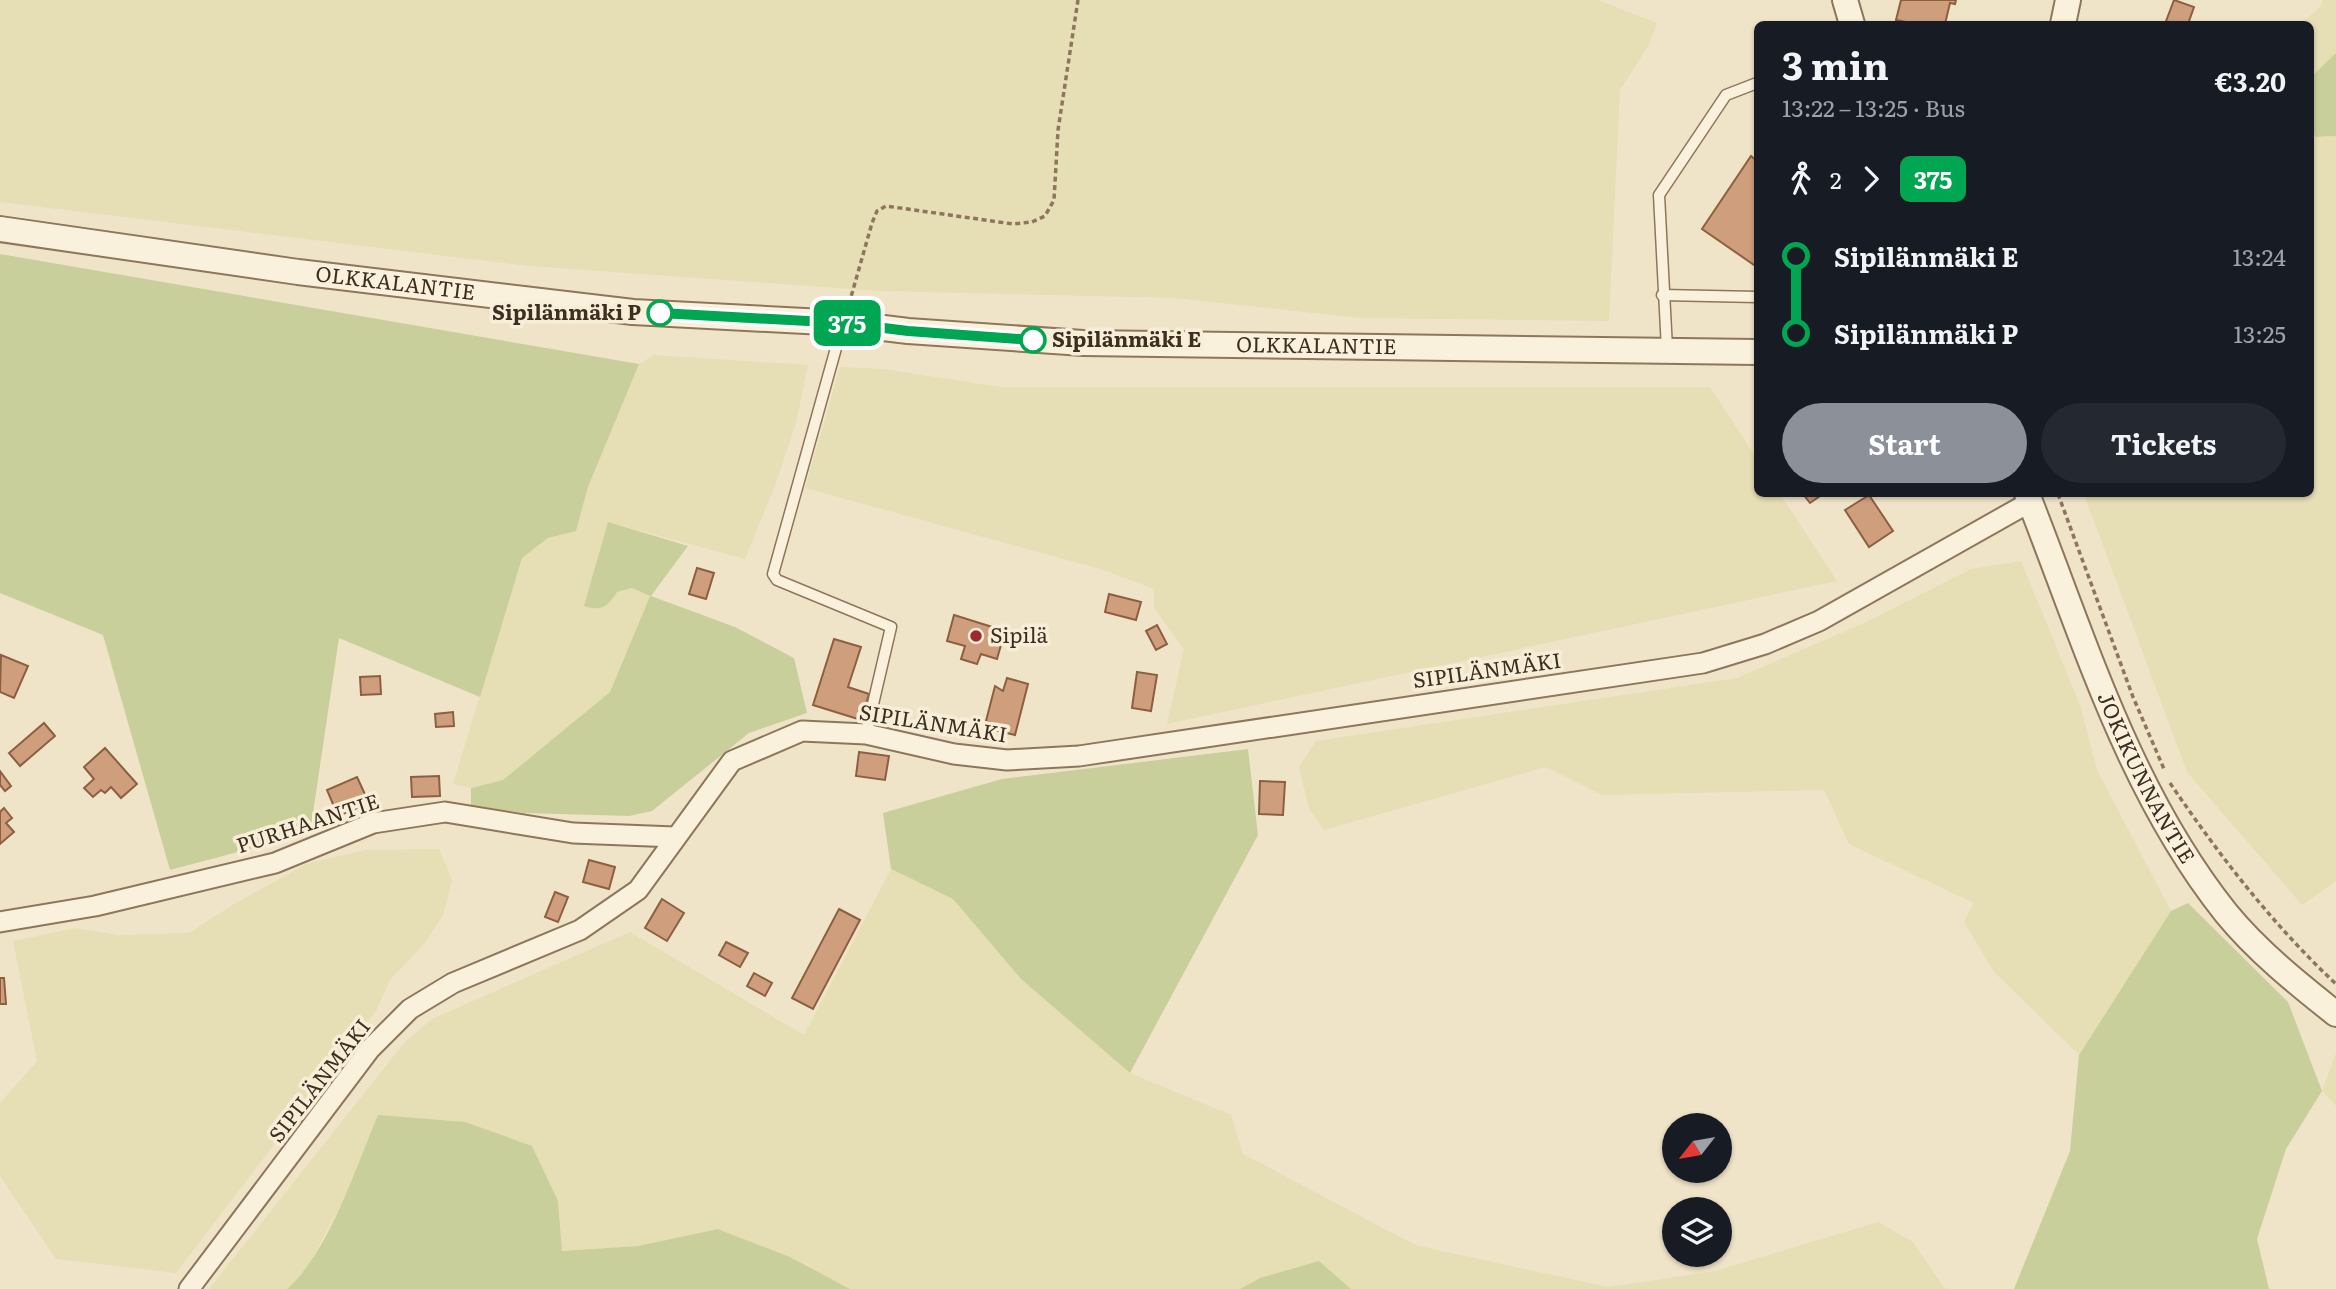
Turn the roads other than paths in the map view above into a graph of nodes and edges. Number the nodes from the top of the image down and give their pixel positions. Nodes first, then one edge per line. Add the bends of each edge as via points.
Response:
1 (1845, 0) edge
2 (2068, 0) edge
3 (1851, 21) edge
4 (2064, 21) edge
5 (1754, 84) edge
6 (0, 229) edge
7 (1662, 295) junction
8 (1754, 297) edge
9 (844, 323) junction
10 (1754, 352) edge
11 (1667, 353) junction
12 (2028, 498) edge
13 (866, 734) junction
14 (675, 837) junction
15 (0, 922) edge
16 (2336, 1013) edge
17 (189, 1289) edge

1 - 3 street
2 - 4 street
5 - 7 lane via 1726,95 1659,195
6 - 9 street, OLKKALANTIE via 298,272 633,312
7 - 8 lane
7 - 11 lane
9 - 11 street, OLKKALANTIE via 1083,343
9 - 13 lane via 773,574 891,627
10 - 11 street, OLKKALANTIE
12 - 13 street, SIPILÄNMÄKI via 1819,621 1703,663 1079,756 1007,760 954,754
12 - 16 street, JOKIKUNNANTIE via 2108,706 2145,789 2188,861 2228,916
13 - 14 street, SIPILÄNMÄKI via 802,731 732,761
14 - 15 street, PURHAANTIE via 573,833 445,812 373,823 275,863 94,906
14 - 17 street, SIPILÄNMÄKI via 638,890 580,930 453,983 410,1009 370,1049

